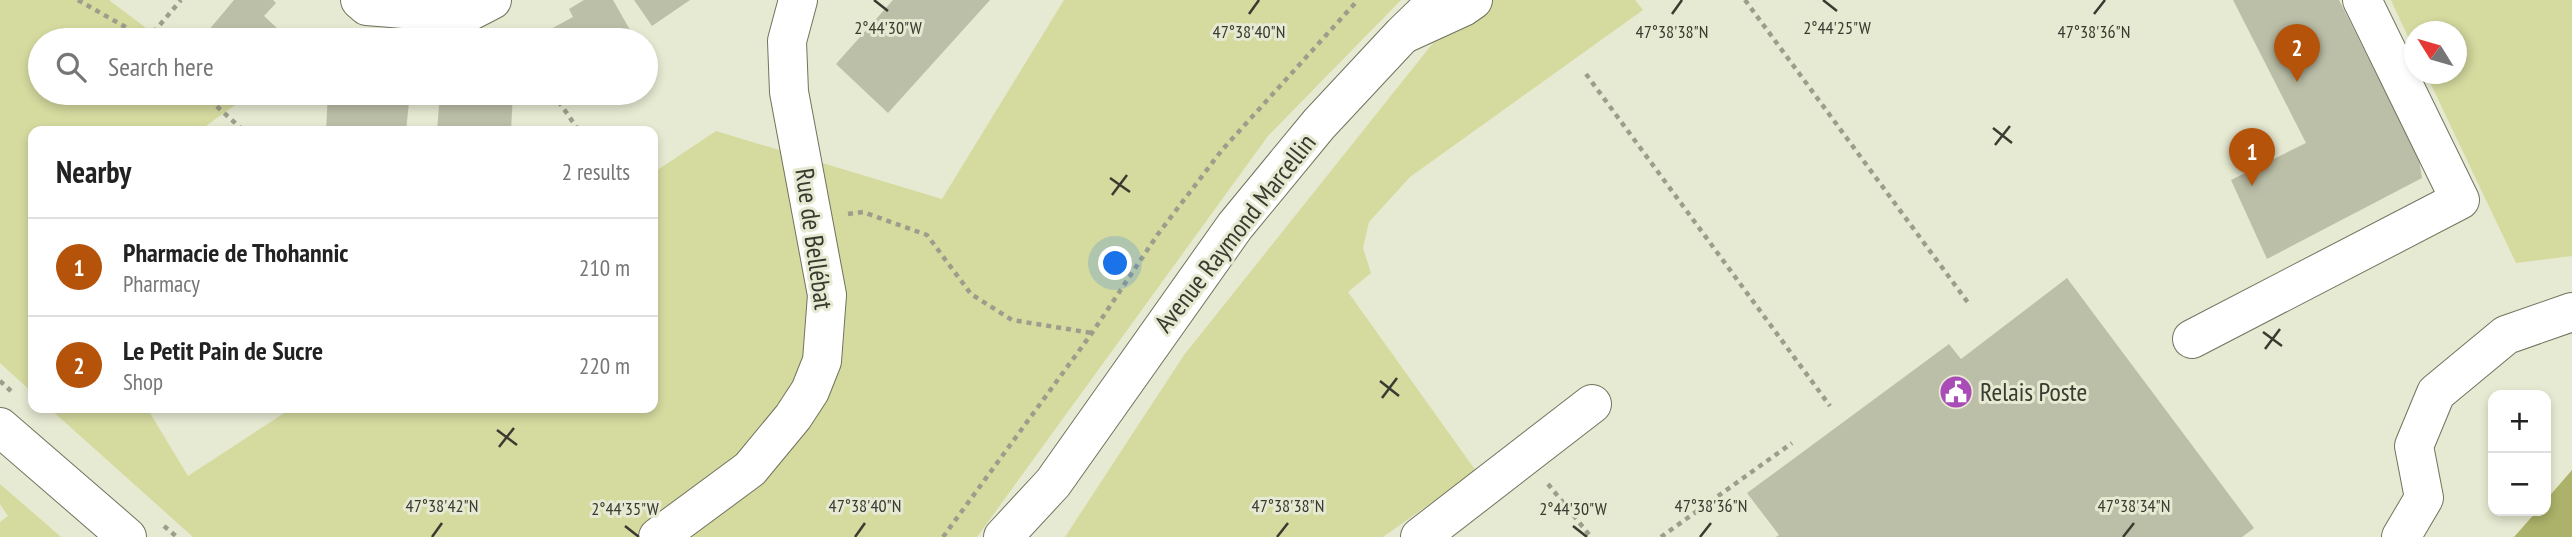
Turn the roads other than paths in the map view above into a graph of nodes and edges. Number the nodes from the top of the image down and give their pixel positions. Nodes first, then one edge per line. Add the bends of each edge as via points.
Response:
1 (360, 0) edge
2 (492, 0) edge
3 (799, 0) edge
4 (1438, 0) edge
5 (1473, 0) edge
6 (2362, 0) edge
7 (1403, 34) junction
8 (2572, 312) edge
9 (2192, 339) dead end
10 (1592, 404) dead end
11 (0, 427) edge
12 (1053, 483) junction
13 (127, 537) edge
14 (659, 537) edge
15 (1003, 537) edge
16 (1028, 537) edge
17 (1420, 537) edge
18 (2401, 537) edge

1 - 2 street via 367,6 465,14
3 - 14 street, Rue de Bellébat via 787,41 789,92 827,296 822,361 793,417 750,469
4 - 7 street, Avenue Raymond Marcellin
5 - 7 street
6 - 9 street via 2460,200
7 - 12 street, Avenue Raymond Marcellin via 1319,124 1235,226
8 - 18 street via 2506,335 2436,393 2414,446 2424,498
10 - 17 street
11 - 13 street
12 - 15 street, Avenue Raymond Marcellin
12 - 16 street, Avenue Raymond Marcellin

